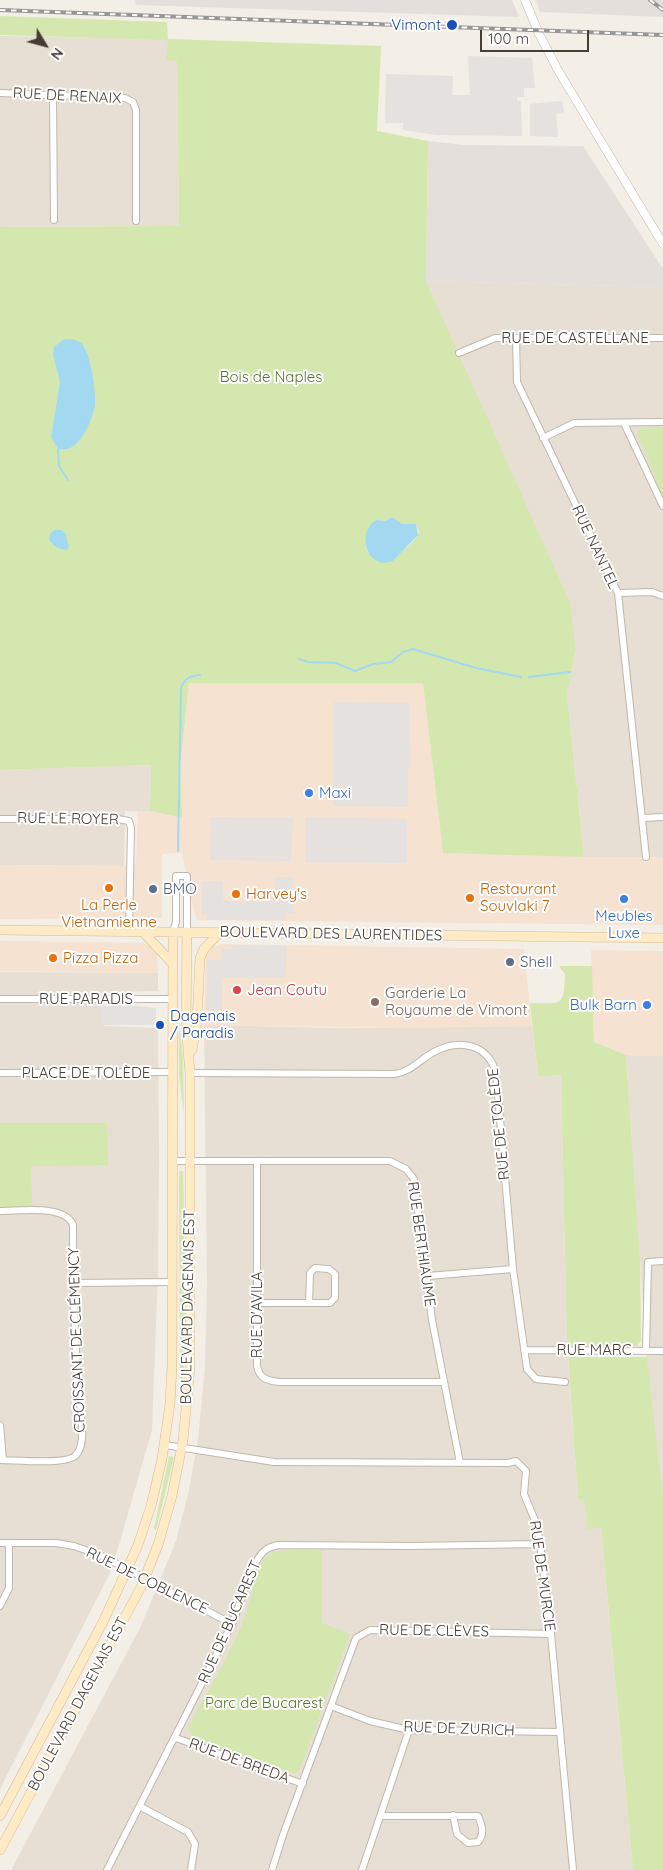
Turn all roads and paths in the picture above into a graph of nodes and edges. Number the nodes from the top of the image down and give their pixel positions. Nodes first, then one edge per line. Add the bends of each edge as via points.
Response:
1 (525, 0) edge
2 (0, 93) edge
3 (53, 94) junction
4 (54, 220) dead end
5 (136, 221) dead end
6 (663, 244) edge
7 (516, 338) junction
8 (663, 338) edge
9 (459, 353) dead end
10 (663, 422) edge
11 (624, 423) junction
12 (544, 438) junction
13 (663, 506) edge
14 (618, 594) junction
15 (663, 596) edge
16 (663, 817) edge
17 (643, 818) junction
18 (0, 819) edge
19 (646, 857) dead end
20 (0, 930) edge
21 (129, 931) junction
22 (142, 931) junction
23 (173, 932) junction
24 (186, 932) junction
25 (220, 932) junction
26 (663, 938) edge
27 (173, 964) junction
28 (0, 998) edge
29 (173, 1000) junction
30 (190, 1063) junction
31 (173, 1072) junction
32 (0, 1073) edge
33 (190, 1073) junction
34 (173, 1161) junction
35 (190, 1161) junction
36 (257, 1161) junction
37 (0, 1211) edge
38 (663, 1261) edge
39 (513, 1269) junction
40 (428, 1276) junction
41 (173, 1282) junction
42 (73, 1283) junction
43 (257, 1303) junction
44 (309, 1304) junction
45 (524, 1350) junction
46 (646, 1350) junction
47 (663, 1351) edge
48 (443, 1382) junction
49 (565, 1382) dead end
50 (0, 1425) edge
51 (165, 1445) junction
52 (182, 1448) junction
53 (1, 1460) edge
54 (460, 1463) junction
55 (0, 1543) edge
56 (8, 1543) junction
57 (540, 1544) junction
58 (128, 1569) junction
59 (145, 1578) junction
60 (0, 1606) edge
61 (232, 1624) junction
62 (551, 1634) junction
63 (331, 1706) junction
64 (409, 1730) junction
65 (560, 1732) junction
66 (176, 1738) junction
67 (302, 1784) junction
68 (141, 1807) junction
69 (453, 1815) junction
70 (0, 1816) edge
71 (381, 1816) junction
72 (0, 1850) edge
73 (107, 1870) edge
74 (191, 1870) edge
75 (272, 1870) edge
76 (362, 1870) edge
77 (574, 1870) edge

1 - 6 street via 553,61
2 - 3 street, RUE DE RENAIX
3 - 4 street
3 - 5 street, RUE DE RENAIX via 124,98 134,104
7 - 8 street, RUE DE CASTELLANE
7 - 9 street, RUE DE CASTELLANE via 492,339
7 - 12 street, RUE NANTEL via 517,382
10 - 11 street
11 - 12 street via 574,423
11 - 13 street
12 - 14 street, RUE NANTEL
14 - 15 street via 652,592
14 - 17 street, RUE NANTEL
16 - 17 street
17 - 19 street, RUE NANTEL
18 - 21 street, RUE LE ROYER via 129,821
20 - 21 main road, BOULEVARD DES LAURENTIDES
21 - 22 main road, BOULEVARD DES LAURENTIDES
22 - 23 main road, BOULEVARD DES LAURENTIDES
22 - 27 main road
23 - 24 main road, BOULEVARD DES LAURENTIDES
23 - 24 street via 176,876 186,876
23 - 27 main road, BOULEVARD DAGENAIS EST
24 - 25 main road, BOULEVARD DES LAURENTIDES
24 - 30 main road, BOULEVARD DAGENAIS EST via 186,1026
25 - 26 main road, BOULEVARD DES LAURENTIDES
25 - 30 main road via 205,947 200,958 198,1021
27 - 29 main road, BOULEVARD DAGENAIS EST
28 - 29 street, RUE PARADIS
29 - 31 main road, BOULEVARD DAGENAIS EST
30 - 33 main road, BOULEVARD DAGENAIS EST
31 - 32 street, PLACE DE TOLÈDE
31 - 34 main road, BOULEVARD DAGENAIS EST
33 - 35 main road, BOULEVARD DAGENAIS EST
33 - 39 street, RUE DE TOLÈDE via 394,1074 406,1072 442,1048 481,1049 490,1058 496,1073
34 - 35 street, RUE BERTHIAUME
34 - 41 main road, BOULEVARD DAGENAIS EST
35 - 36 street, RUE BERTHIAUME
35 - 52 main road, BOULEVARD DAGENAIS EST via 190,1368
36 - 40 street, RUE BERTHIAUME via 390,1161 406,1169 414,1179
36 - 43 street, RUE D'AVILA
37 - 42 street, CROISSANT DE CLÉMENCY via 56,1211 71,1219
38 - 46 street via 648,1262
39 - 40 street
39 - 45 street, RUE DE TOLÈDE
40 - 48 street, RUE BERTHIAUME
41 - 42 street
41 - 51 main road, BOULEVARD DAGENAIS EST via 172,1381
42 - 53 street, CROISSANT DE CLÉMENCY via 81,1449 74,1457 60,1460
43 - 44 street
43 - 48 street, RUE D'AVILA via 257,1366 266,1380
44 - 44 street via 330,1303 335,1298 335,1274 329,1269 315,1268 310,1273
45 - 46 street, RUE MARC
45 - 49 street, RUE DE TOLÈDE via 527,1369 536,1379
46 - 47 street, RUE MARC
48 - 54 street, RUE BERTHIAUME
50 - 53 street
51 - 52 street, RUE DE MURCIE
51 - 58 main road, BOULEVARD DAGENAIS EST via 151,1506
52 - 54 street, RUE DE MURCIE via 274,1462
52 - 59 main road, BOULEVARD DAGENAIS EST via 168,1511
54 - 57 street, RUE DE MURCIE via 516,1461 524,1467 527,1476 524,1494 536,1523
55 - 56 street, RUE DE COBLENCE
56 - 58 street, RUE DE COBLENCE via 74,1546
56 - 60 street via 10,1588
57 - 61 street, RUE DE BUCAREST via 278,1545 266,1549 260,1556
57 - 62 street, RUE DE MURCIE
58 - 59 street, RUE DE COBLENCE
58 - 70 main road, BOULEVARD DAGENAIS EST
59 - 61 street, RUE DE COBLENCE
59 - 72 main road, BOULEVARD DAGENAIS EST
61 - 66 street, RUE DE BUCAREST
62 - 63 street, RUE DE CLÈVES via 370,1630 356,1638
62 - 65 street, RUE DE MURCIE
63 - 64 street, RUE DE ZURICH via 370,1721
63 - 67 street, RUE DE CLÈVES
64 - 65 street, RUE DE ZURICH
64 - 71 street
65 - 77 street, RUE DE MURCIE
66 - 67 street, RUE DE BREDA
66 - 68 street, RUE DE BUCAREST
67 - 75 street, RUE DE CLÈVES
68 - 73 street, RUE DE BUCAREST
68 - 74 street via 188,1832 195,1844
69 - 69 street via 478,1816 482,1838 468,1843 457,1834
69 - 71 street
71 - 76 street

